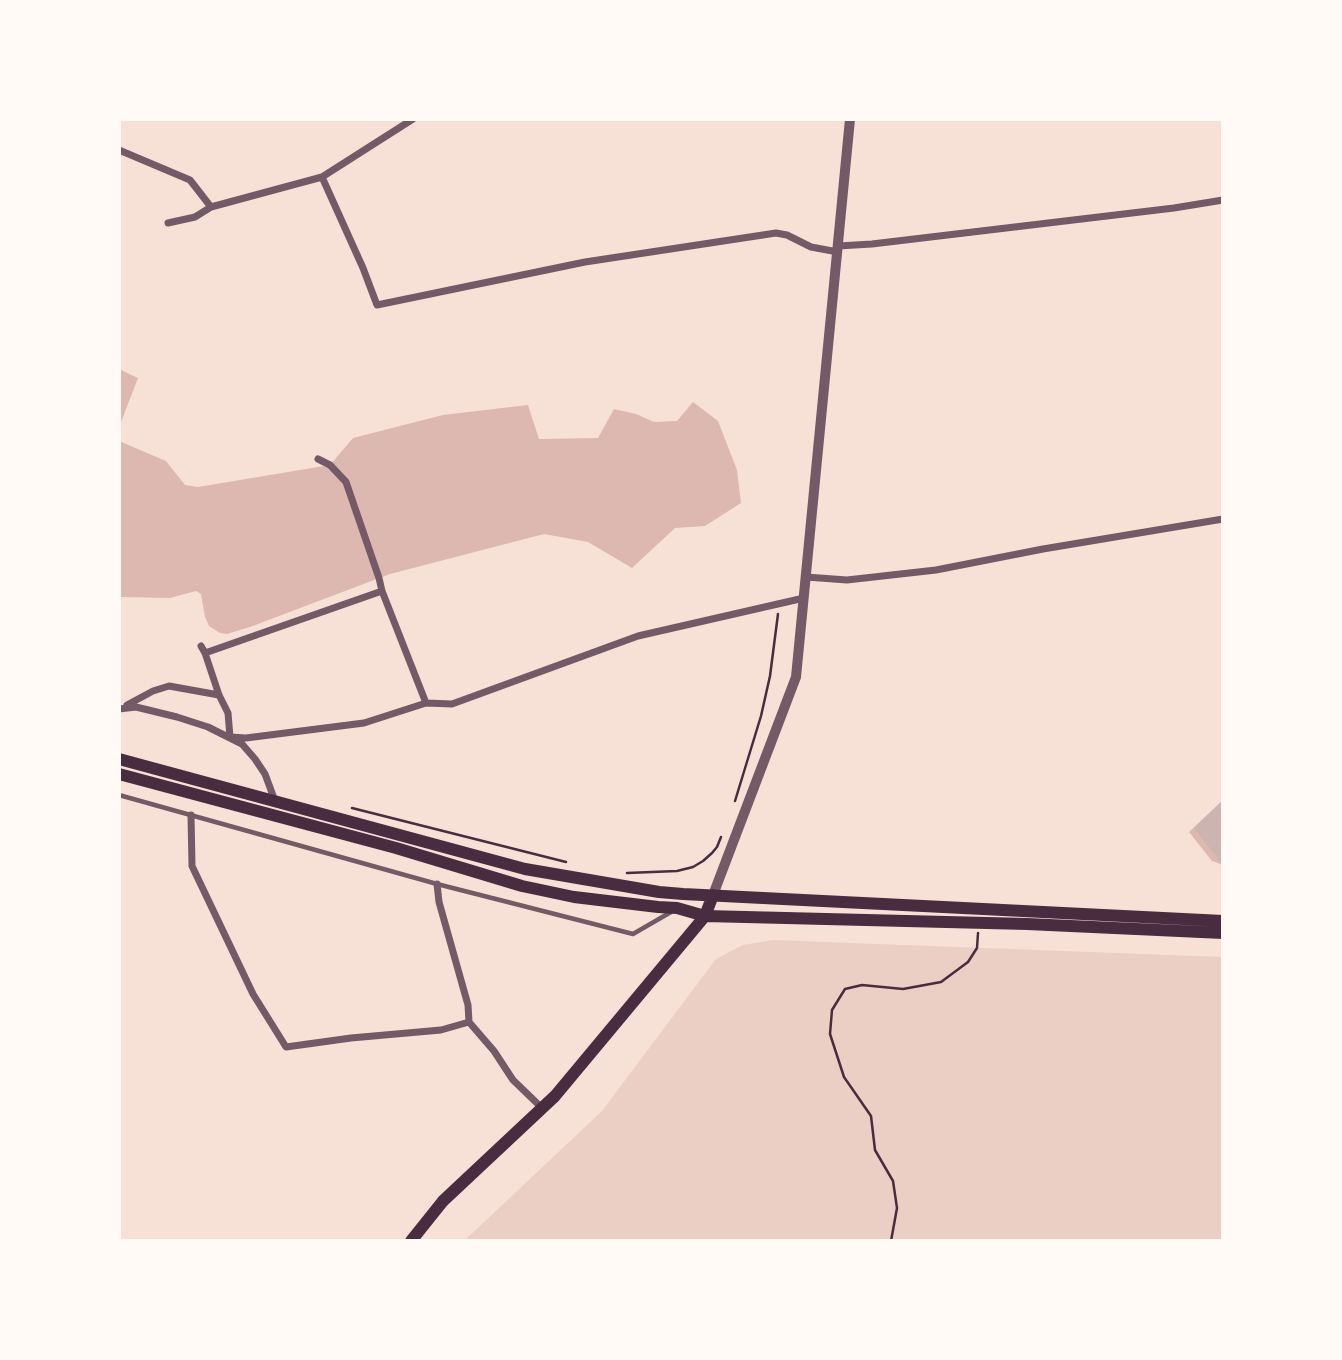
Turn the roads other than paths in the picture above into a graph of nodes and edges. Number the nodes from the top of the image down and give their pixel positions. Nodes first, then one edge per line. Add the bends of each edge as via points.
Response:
1 (413, 119) edge
2 (850, 119) edge
3 (119, 150) edge
4 (322, 177) junction
5 (1223, 200) edge
6 (211, 207) junction
7 (168, 223) dead end
8 (838, 249) junction
9 (318, 459) dead end
10 (1223, 519) edge
11 (806, 577) junction
12 (382, 591) junction
13 (804, 598) junction
14 (219, 695) junction
15 (426, 703) junction
16 (121, 708) edge
17 (230, 737) junction
18 (119, 759) edge
19 (119, 774) edge
20 (119, 795) edge
21 (275, 801) junction
22 (191, 815) junction
23 (437, 884) junction
24 (713, 895) junction
25 (677, 908) junction
26 (705, 916) junction
27 (1223, 921) edge
28 (1223, 933) edge
29 (470, 1022) junction
30 (542, 1108) junction
31 (411, 1241) edge

1 - 4 street
2 - 8 street
3 - 6 street via 190,180
4 - 6 street
4 - 8 street via 377,305 584,262 776,233 811,247
5 - 8 street
6 - 7 street via 195,217
8 - 11 street
9 - 12 street via 346,482
10 - 11 street via 936,570 847,580
11 - 13 street
12 - 14 street via 203,650
12 - 15 street
13 - 15 street via 638,636 452,704
13 - 24 street via 796,677
14 - 16 street via 169,686
14 - 17 street via 228,713
15 - 17 street via 364,723
16 - 17 street via 136,707
17 - 21 street via 255,759
18 - 21 main road
19 - 25 main road via 522,886 574,897
20 - 22 lane
21 - 24 main road via 525,869 659,892
22 - 23 lane
22 - 29 street via 192,866 253,994 286,1047 441,1030
23 - 25 lane via 633,934
23 - 29 street
24 - 26 main road
24 - 27 main road
25 - 26 main road
26 - 28 main road
26 - 30 main road
29 - 30 street via 513,1080
30 - 31 main road via 443,1201

